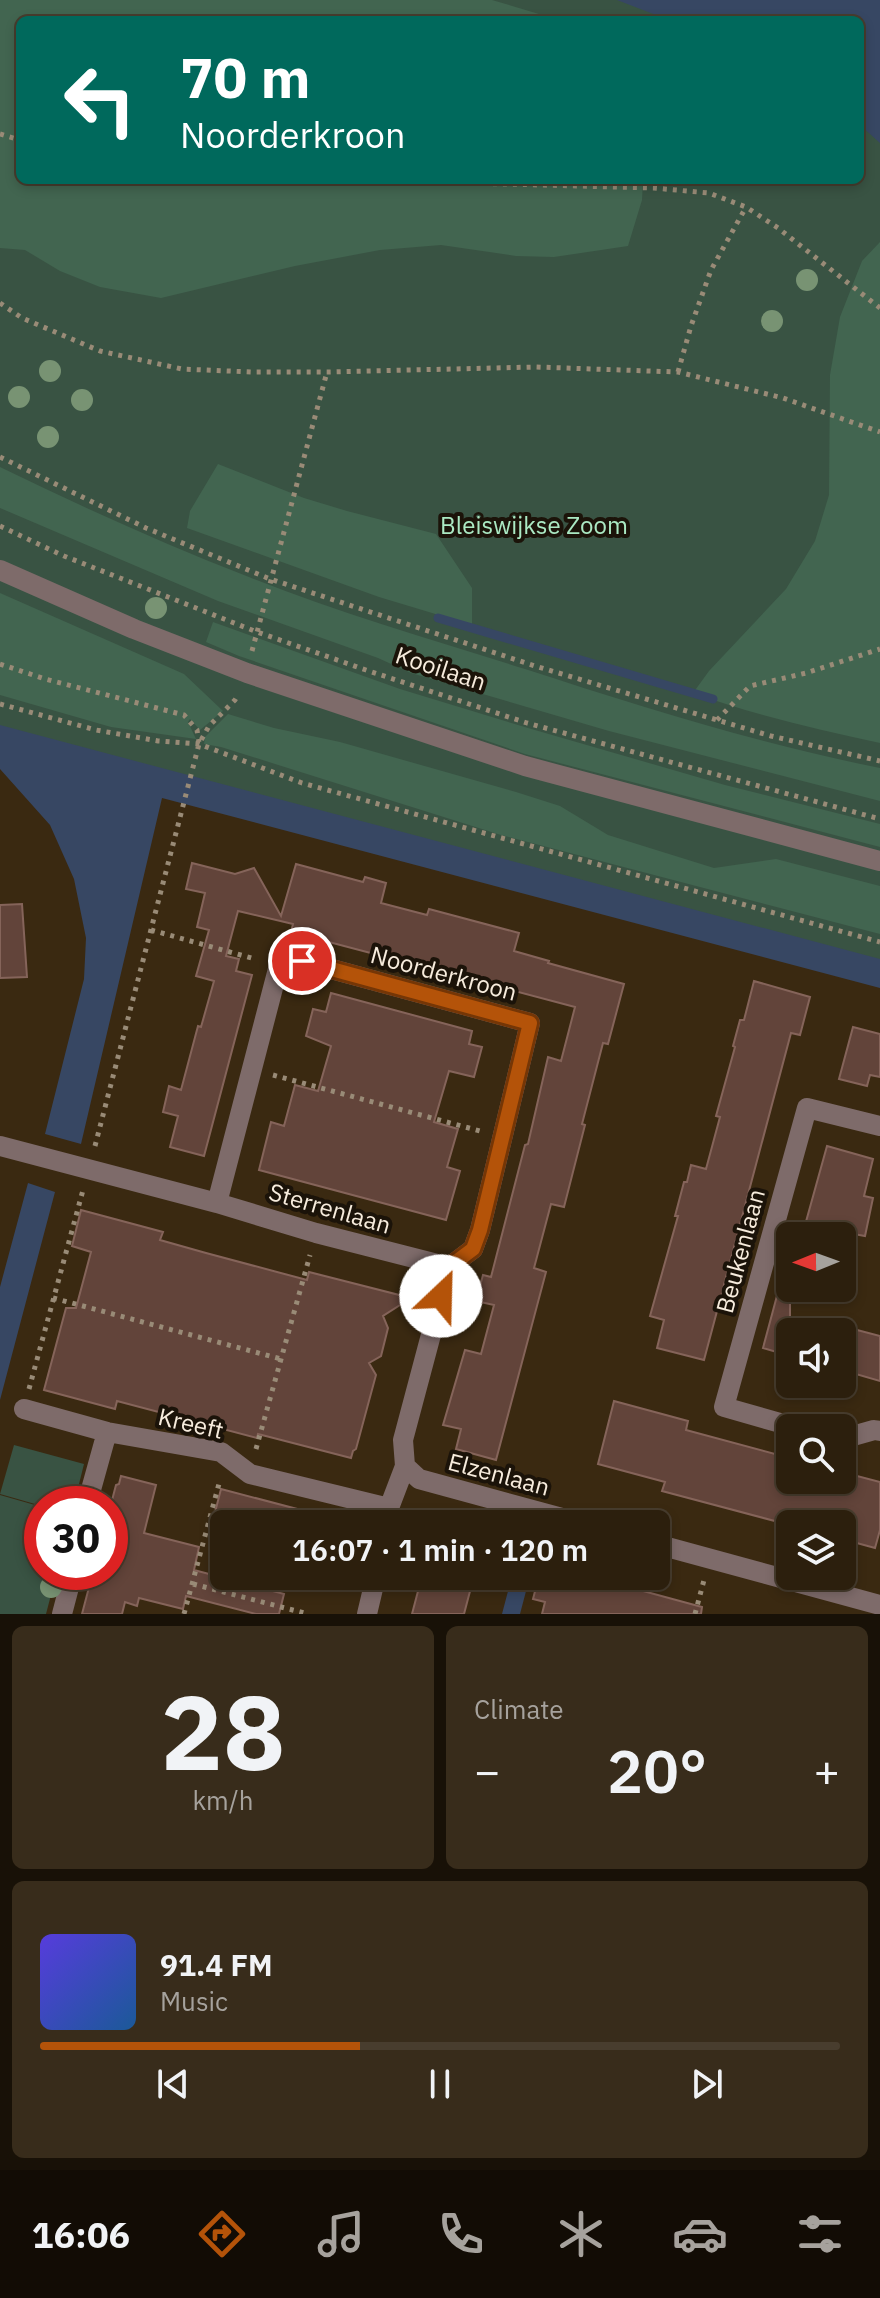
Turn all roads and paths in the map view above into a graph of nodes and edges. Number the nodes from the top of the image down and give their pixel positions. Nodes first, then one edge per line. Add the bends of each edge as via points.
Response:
1 (504, 184) edge
2 (746, 207) junction
3 (0, 303) edge
4 (880, 308) edge
5 (327, 372) junction
6 (678, 372) junction
7 (880, 432) edge
8 (0, 457) edge
9 (0, 526) edge
10 (0, 570) edge
11 (270, 579) junction
12 (257, 632) junction
13 (880, 649) edge
14 (0, 664) edge
15 (247, 673) junction
16 (0, 704) edge
17 (717, 720) junction
18 (199, 744) junction
19 (880, 761) edge
20 (880, 819) edge
21 (880, 861) edge
22 (151, 930) junction
23 (880, 942) edge
24 (279, 965) junction
25 (253, 1069) junction
26 (880, 1126) edge
27 (502, 1137) junction
28 (0, 1146) edge
29 (89, 1170) junction
30 (217, 1203) junction
31 (316, 1233) junction
32 (449, 1267) junction
33 (53, 1298) junction
34 (281, 1359) junction
35 (24, 1409) joint
36 (776, 1422) edge
37 (880, 1431) edge
38 (107, 1432) junction
39 (856, 1435) edge
40 (227, 1457) junction
41 (405, 1466) junction
42 (250, 1474) junction
43 (92, 1486) edge
44 (368, 1510) edge
45 (390, 1510) edge
46 (533, 1510) edge
47 (670, 1548) edge
48 (710, 1558) junction
49 (193, 1584) junction
50 (68, 1590) edge
51 (373, 1590) edge
52 (880, 1605) edge
53 (62, 1614) edge
54 (184, 1614) edge
55 (308, 1614) edge
56 (367, 1614) edge
57 (695, 1614) edge

1 - 2 path via 709,193
2 - 4 path
2 - 6 path via 711,270
3 - 5 path via 22,318 100,351 182,369
5 - 6 path via 536,367
5 - 11 path
6 - 7 path via 783,398
8 - 11 path via 133,522
9 - 12 path, Kooilaan
10 - 15 street
11 - 12 path
11 - 17 path
12 - 15 path
12 - 20 path, Kooilaan via 527,723
13 - 17 path via 750,686
14 - 18 path via 184,715 197,730
15 - 18 path via 235,700
15 - 21 street via 525,766
16 - 18 path via 96,730
17 - 19 path
18 - 22 path
18 - 23 path via 302,783
22 - 24 path
22 - 29 path
24 - 25 street
24 - 27 street, Noorderkroon via 302,961 530,1023
25 - 27 path
25 - 30 street
26 - 36 street, Beukenlaan via 807,1108 724,1407
27 - 32 street, Noorderkroon via 473,1249
28 - 29 street, Sterrenlaan
29 - 30 street, Sterrenlaan
29 - 33 path
30 - 31 street, Sterrenlaan
31 - 32 street, Sterrenlaan
31 - 34 path
32 - 41 street via 403,1440
33 - 34 path
33 - 35 path
34 - 42 path
35 - 38 street, Kreeft
37 - 39 street
38 - 40 street, Kreeft
38 - 43 street
40 - 42 street, Kreeft
40 - 49 path
41 - 45 street
41 - 46 street, Elzenlaan via 419,1479
42 - 44 street, Kreeft
47 - 48 street
48 - 52 street
48 - 57 path
49 - 54 path
49 - 55 path
50 - 53 street
51 - 56 street

